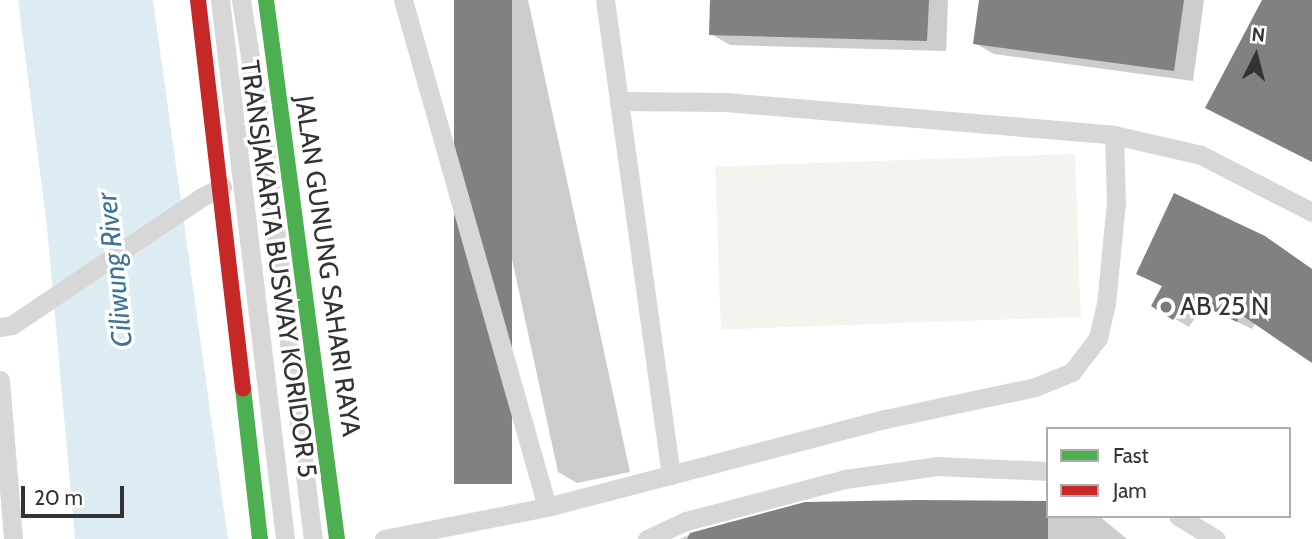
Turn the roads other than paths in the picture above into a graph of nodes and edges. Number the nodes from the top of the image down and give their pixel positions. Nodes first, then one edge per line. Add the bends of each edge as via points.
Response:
1 (198, 0) edge
2 (220, 0) edge
3 (241, 0) edge
4 (267, 0) edge
5 (403, 0) edge
6 (606, 0) edge
7 (620, 101) junction
8 (1115, 135) junction
9 (222, 187) junction
10 (1312, 212) edge
11 (6, 326) edge
12 (0, 380) edge
13 (1046, 471) edge
14 (671, 475) junction
15 (547, 507) junction
16 (1181, 518) edge
17 (426, 535) edge
18 (13, 539) edge
19 (260, 539) edge
20 (285, 539) edge
21 (313, 539) edge
22 (337, 539) edge
23 (384, 539) edge
24 (647, 539) edge
25 (1216, 539) edge

1 - 9 main road
2 - 20 lane, TRANSJAKARTA BUSWAY KORIDOR 5
3 - 21 lane, TRANSJAKARTA BUSWAY KORIDOR 5 via 268,169
4 - 22 main road, JALAN GUNUNG SAHARI RAYA
5 - 15 lane
6 - 7 lane
7 - 8 lane via 725,102
7 - 14 lane
8 - 10 lane via 1201,155
8 - 14 lane via 1107,304 1098,338 1072,372 1035,387
9 - 11 lane
9 - 19 main road
12 - 18 lane
13 - 24 lane via 937,466 845,480 686,521
14 - 15 lane
15 - 17 lane
16 - 25 lane
17 - 23 lane

